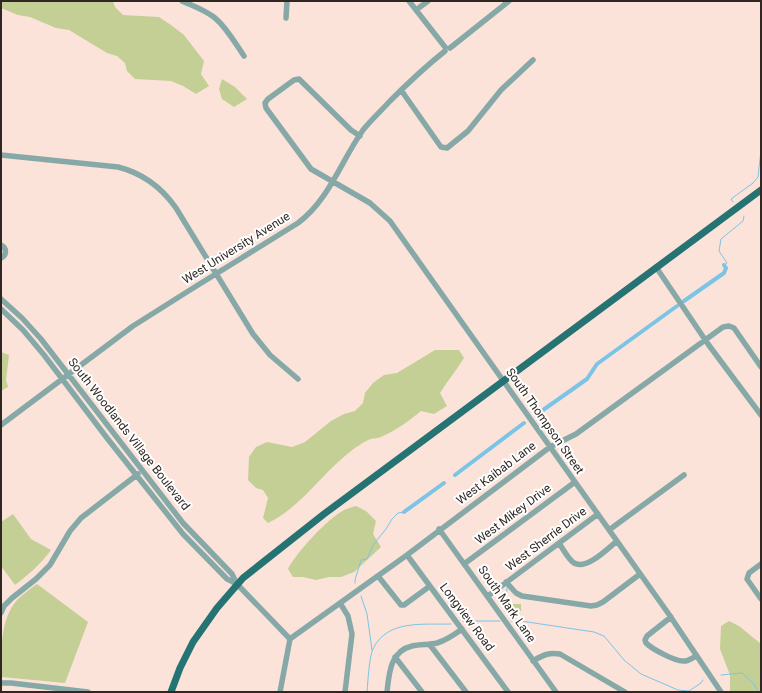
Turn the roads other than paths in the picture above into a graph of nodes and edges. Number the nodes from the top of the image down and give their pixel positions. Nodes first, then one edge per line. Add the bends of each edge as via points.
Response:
1 (182, 1) edge
2 (287, 1) edge
3 (409, 1) edge
4 (428, 1) edge
5 (510, 1) edge
6 (416, 10) junction
7 (286, 18) dead end
8 (447, 49) junction
9 (244, 56) dead end
10 (533, 60) dead end
11 (401, 90) junction
12 (360, 136) junction
13 (1, 155) edge
14 (332, 181) junction
15 (761, 190) edge
16 (1, 245) edge
17 (1, 258) edge
18 (656, 268) junction
19 (216, 274) junction
20 (1, 299) edge
21 (1, 309) edge
22 (705, 339) junction
23 (761, 367) edge
24 (68, 374) junction
25 (62, 378) junction
26 (298, 379) dead end
27 (503, 381) junction
28 (761, 415) edge
29 (1, 425) edge
30 (550, 447) junction
31 (142, 471) junction
32 (684, 474) dead end
33 (136, 475) junction
34 (575, 482) junction
35 (598, 514) junction
36 (439, 529) junction
37 (609, 530) junction
38 (617, 541) junction
39 (559, 543) junction
40 (407, 555) junction
41 (464, 564) junction
42 (761, 564) edge
43 (640, 574) junction
44 (378, 576) junction
45 (506, 582) junction
46 (238, 584) junction
47 (430, 586) junction
48 (488, 596) junction
49 (761, 599) edge
50 (340, 603) junction
51 (1, 613) edge
52 (671, 617) junction
53 (462, 629) junction
54 (290, 639) junction
55 (430, 645) junction
56 (696, 656) junction
57 (395, 657) junction
58 (533, 661) junction
59 (1, 683) edge
60 (88, 692) edge
61 (171, 692) edge
62 (280, 692) edge
63 (346, 692) edge
64 (388, 692) edge
65 (422, 692) edge
66 (466, 692) edge
67 (508, 692) edge
68 (556, 692) edge
69 (625, 692) edge
70 (721, 692) edge

1 - 9 street via 215,18
2 - 7 street
3 - 6 street
4 - 6 street
5 - 8 street, West University Avenue
6 - 8 street
8 - 11 street, West University Avenue
10 - 11 street via 501,90 468,131 445,149 441,147
11 - 12 street, West University Avenue
12 - 14 street, West University Avenue
12 - 14 street, South Thompson Street via 350,130 299,79 266,101 266,108 307,164 315,172
13 - 19 street via 118,168 146,179 170,200
14 - 19 street, West University Avenue via 318,205 304,219
14 - 27 street, South Thompson Street via 370,203 390,221
15 - 18 main road
16 - 17 street via 6,252
18 - 22 street
18 - 27 main road
19 - 24 street, West University Avenue via 144,319
19 - 26 street via 258,342
20 - 24 street, South Woodlands Village Boulevard via 32,328
21 - 25 street, South Woodlands Village Boulevard via 27,334
22 - 23 street, West Kaibab Lane via 723,327 734,328
22 - 28 street
22 - 30 street, West Kaibab Lane via 573,436
24 - 25 street, West University Avenue
24 - 31 street, South Woodlands Village Boulevard
25 - 29 street, West University Avenue
25 - 33 street, South Woodlands Village Boulevard
27 - 30 street, South Thompson Street
27 - 46 main road via 293,537
30 - 34 street, South Thompson Street
30 - 36 street, West Kaibab Lane
31 - 33 street
31 - 46 street, South Woodlands Village Boulevard via 183,523 232,574
32 - 37 street
33 - 46 street, South Woodlands Village Boulevard via 183,534 227,579
33 - 51 street via 81,518 70,531 50,565 12,598
34 - 35 street, South Thompson Street
34 - 41 street, West Mikey Drive
35 - 37 street, South Thompson Street
35 - 39 street, West Sherrie Drive
36 - 40 street, West Kaibab Lane
36 - 41 street, South Mark Lane
37 - 38 street, South Thompson Street
38 - 39 street via 584,564 574,563
38 - 43 street, South Thompson Street
39 - 45 street, West Sherrie Drive
40 - 44 street, West Kaibab Lane
40 - 47 street, Longview Road
41 - 48 street, South Mark Lane
42 - 49 street via 751,571 747,579
43 - 45 street via 603,602 591,606 522,596
43 - 52 street, South Thompson Street
44 - 47 street via 401,605
44 - 50 street, West Kaibab Lane
45 - 48 street, West Sherrie Drive
46 - 54 street, South Woodlands Village Boulevard
46 - 61 main road via 193,642
47 - 53 street, Longview Road
48 - 58 street, South Mark Lane
50 - 54 street, West Kaibab Lane
50 - 63 street via 348,616 352,634
52 - 56 street, South Thompson Street
52 - 56 street via 647,636 646,643 679,661 687,661
53 - 55 street via 448,639
53 - 67 street, Longview Road
54 - 62 street
55 - 57 street via 409,647
55 - 66 street
56 - 70 street, South Thompson Street
57 - 64 street via 390,671
57 - 65 street
58 - 68 street, South Mark Lane
58 - 69 street via 545,654 560,654
59 - 60 street

